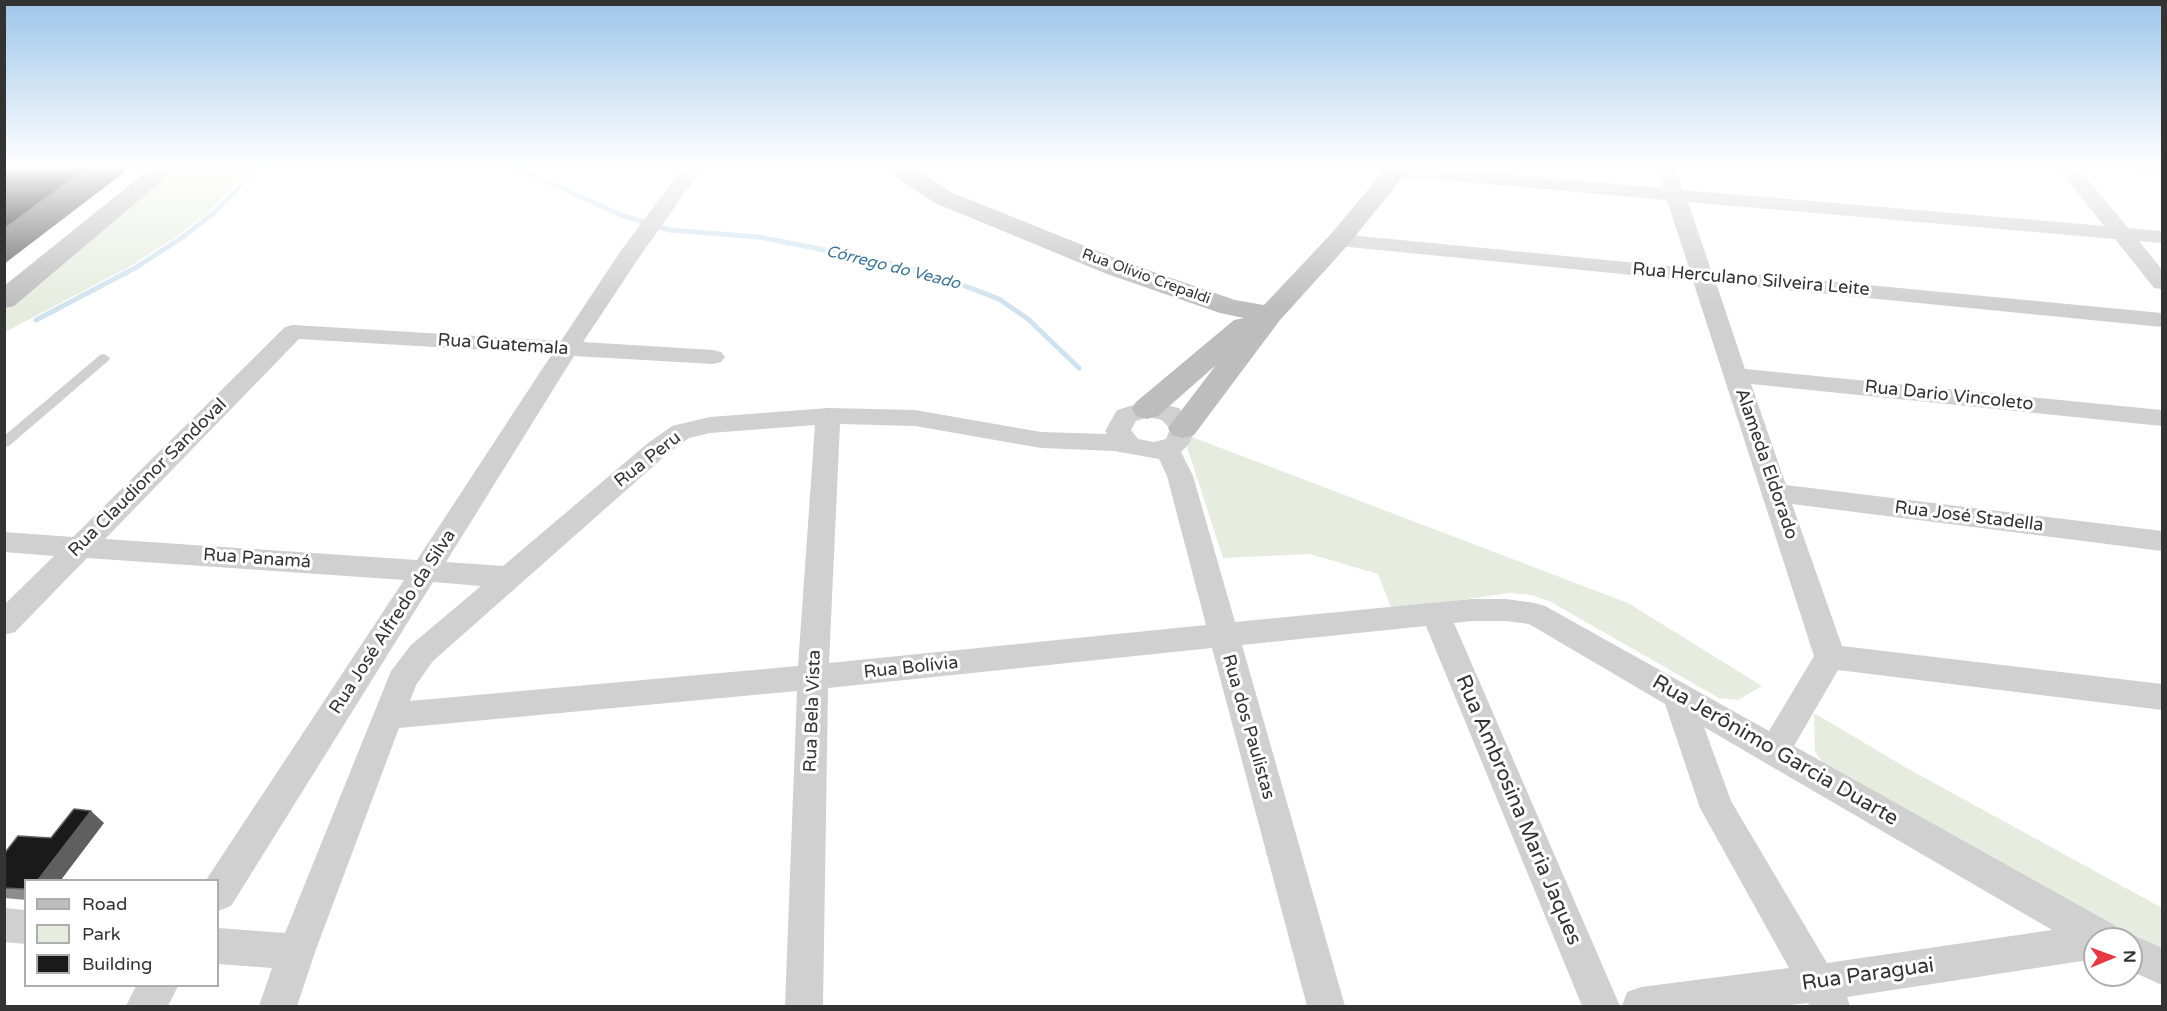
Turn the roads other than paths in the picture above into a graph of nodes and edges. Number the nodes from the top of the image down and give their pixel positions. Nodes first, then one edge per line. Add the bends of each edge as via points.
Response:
1 (93, 214) edge
2 (102, 214) edge
3 (658, 214) edge
4 (984, 214) edge
5 (1359, 214) edge
6 (1682, 214) edge
7 (1895, 214) edge
8 (2106, 214) edge
9 (2122, 234) junction
10 (2163, 237) edge
11 (1340, 240) junction
12 (1702, 275) junction
13 (4, 280) edge
14 (2163, 283) edge
15 (4, 300) edge
16 (1270, 314) junction
17 (2163, 320) edge
18 (293, 332) joint
19 (567, 349) junction
20 (713, 357) dead end
21 (104, 358) dead end
22 (1736, 375) junction
23 (1136, 412) junction
24 (828, 416) junction
25 (2163, 418) edge
26 (1175, 438) junction
27 (1041, 440) junction
28 (4, 443) edge
29 (1130, 446) junction
30 (1776, 494) junction
31 (2163, 541) edge
32 (4, 542) edge
33 (79, 548) junction
34 (426, 570) junction
35 (509, 577) junction
36 (1435, 614) junction
37 (4, 624) edge
38 (1223, 637) junction
39 (1830, 657) junction
40 (813, 677) junction
41 (1678, 695) junction
42 (2163, 697) edge
43 (387, 716) junction
44 (1774, 751) junction
45 (219, 892) edge
46 (4, 926) edge
47 (24, 927) edge
48 (2083, 928) edge
49 (2083, 943) edge
50 (219, 946) edge
51 (296, 952) junction
52 (2143, 958) edge
53 (2163, 967) edge
54 (158, 987) edge
55 (1825, 995) edge
56 (146, 1006) edge
57 (278, 1006) edge
58 (804, 1006) edge
59 (1326, 1006) edge
60 (1601, 1006) edge
61 (1641, 1006) edge

1 - 13 street
2 - 15 street
3 - 19 street, Rua José Alfredo da Silva
4 - 16 street, Rua Olívio Crepaldi via 1116,268 1230,307
5 - 11 street
6 - 12 street, Alameda Eldorado
7 - 9 street
8 - 9 street
9 - 10 street
9 - 14 street
11 - 12 street, Rua Herculano Silveira Leite
11 - 16 street
12 - 17 street, Rua Herculano Silveira Leite
12 - 22 street, Alameda Eldorado
16 - 23 street via 1247,324
16 - 26 street
18 - 19 street, Rua Guatemala
18 - 33 street, Rua Claudionor Sandoval
19 - 20 street, Rua Guatemala
19 - 34 street, Rua José Alfredo da Silva
21 - 28 lane
22 - 25 street, Rua Dario Vincoleto
22 - 30 street, Alameda Eldorado
23 - 26 street via 1170,414
23 - 27 street
23 - 29 street via 1118,431
24 - 27 street, Rua Peru via 915,418
24 - 35 street, Rua Peru via 710,425 681,432
24 - 40 street, Rua Bela Vista
26 - 29 street, Rua Peru via 1154,451
26 - 38 street, Rua dos Paulistas via 1180,476
27 - 29 street, Rua Peru
30 - 31 street, Rua José Stadella
30 - 39 street, Alameda Eldorado
32 - 33 street, Rua Panamá
33 - 34 street, Rua Panamá
33 - 37 street, Rua Claudionor Sandoval
34 - 35 street, Rua Panamá
34 - 45 street, Rua José Alfredo da Silva
35 - 43 street, Rua Peru via 422,653 402,680
36 - 38 street, Rua Bolívia
36 - 41 street, Rua Jerônimo Garcia Duarte via 1506,610 1535,614
36 - 60 street, Rua Ambrosina Maria Jaques
38 - 40 street, Rua Bolívia
38 - 59 street, Rua dos Paulistas
39 - 42 street
39 - 44 street
40 - 43 street, Rua Bolívia
40 - 58 street, Rua Bela Vista
41 - 44 street, Rua Jerônimo Garcia Duarte
41 - 55 street via 1717,808
43 - 51 street, Rua Peru
44 - 48 street, Rua Jerônimo Garcia Duarte
46 - 47 street
49 - 55 street, Rua Paraguai
50 - 51 street
51 - 57 street, Rua Peru
52 - 53 street
54 - 56 street
55 - 61 street, Rua Paraguai

